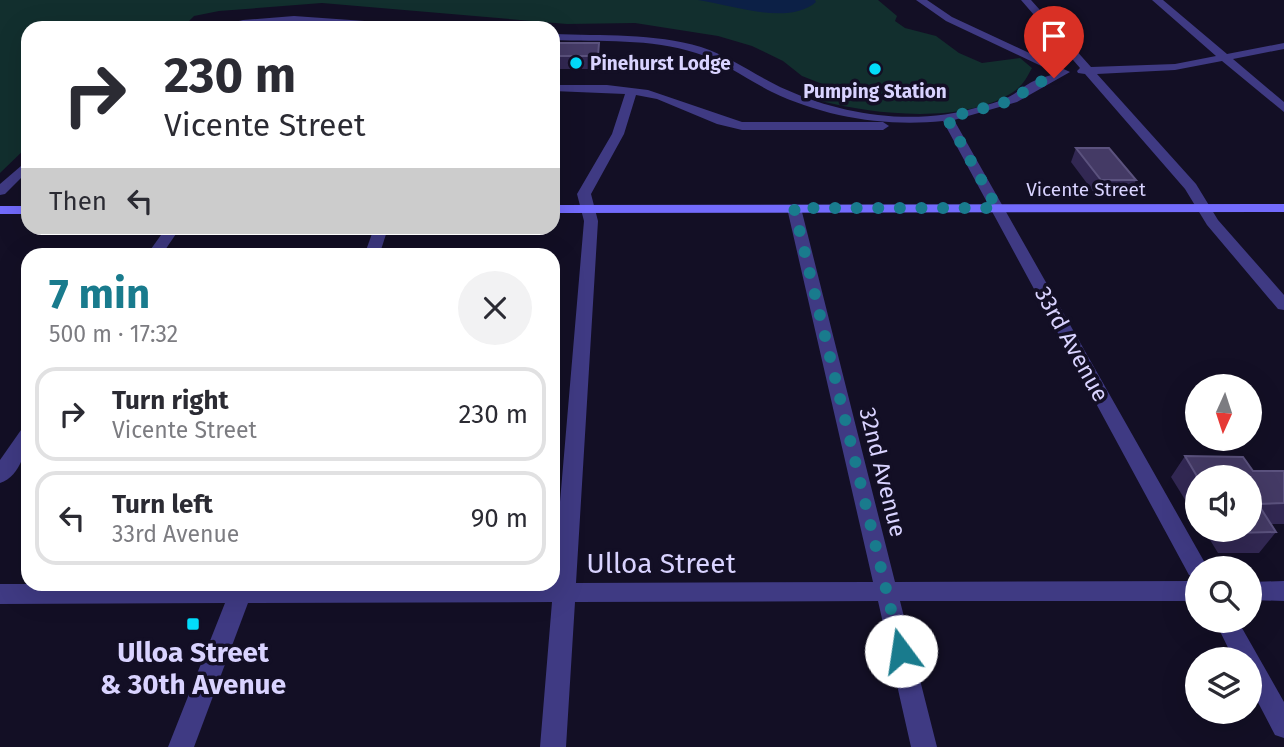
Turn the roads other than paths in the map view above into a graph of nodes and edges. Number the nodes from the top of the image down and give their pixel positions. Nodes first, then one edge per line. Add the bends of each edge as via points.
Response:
1 (921, 0) edge
2 (1026, 0) edge
3 (1157, 0) edge
4 (258, 21) edge
5 (355, 21) edge
6 (560, 37) edge
7 (1284, 46) edge
8 (1226, 58) junction
9 (1089, 71) junction
10 (1064, 72) junction
11 (560, 88) edge
12 (632, 91) junction
13 (1284, 108) edge
14 (947, 118) junction
15 (911, 122) junction
16 (21, 171) edge
17 (0, 191) edge
18 (794, 208) junction
19 (997, 208) junction
20 (1203, 208) junction
21 (1284, 208) edge
22 (21, 209) edge
23 (560, 209) edge
24 (588, 209) junction
25 (0, 210) edge
26 (1284, 305) edge
27 (21, 445) edge
28 (0, 475) edge
29 (1190, 556) edge
30 (145, 591) edge
31 (241, 591) edge
32 (403, 591) edge
33 (1185, 591) edge
34 (1262, 591) edge
35 (1284, 591) edge
36 (887, 592) junction
37 (564, 593) junction
38 (0, 594) edge
39 (1262, 687) edge
40 (1284, 726) edge
41 (181, 747) edge
42 (553, 747) edge
43 (925, 747) edge

1 - 10 street via 949,19
2 - 9 street
3 - 8 street
4 - 5 street via 318,17
6 - 15 street via 638,40 689,48 726,60 803,101
7 - 8 street
8 - 9 street via 1159,68
8 - 13 street
9 - 10 street
9 - 20 street via 1191,187
10 - 14 street via 1010,101
11 - 12 street
12 - 15 street via 748,127
12 - 24 street via 618,134 584,194
14 - 15 street
14 - 19 street, 33rd Avenue
16 - 17 street
18 - 19 street, Vicente Street
18 - 24 street, Vicente Street
18 - 36 street, 32nd Avenue
19 - 20 street, Vicente Street
19 - 29 street, 33rd Avenue
20 - 21 street, Vicente Street
20 - 26 street
22 - 25 street
23 - 24 street, Vicente Street
24 - 37 street via 591,221
27 - 28 street
30 - 38 street, Ulloa Street
31 - 41 street
32 - 37 street, Ulloa Street
33 - 36 street, Ulloa Street
34 - 35 street
36 - 37 street, Ulloa Street
36 - 43 street, 32nd Avenue
37 - 42 street
39 - 40 street

